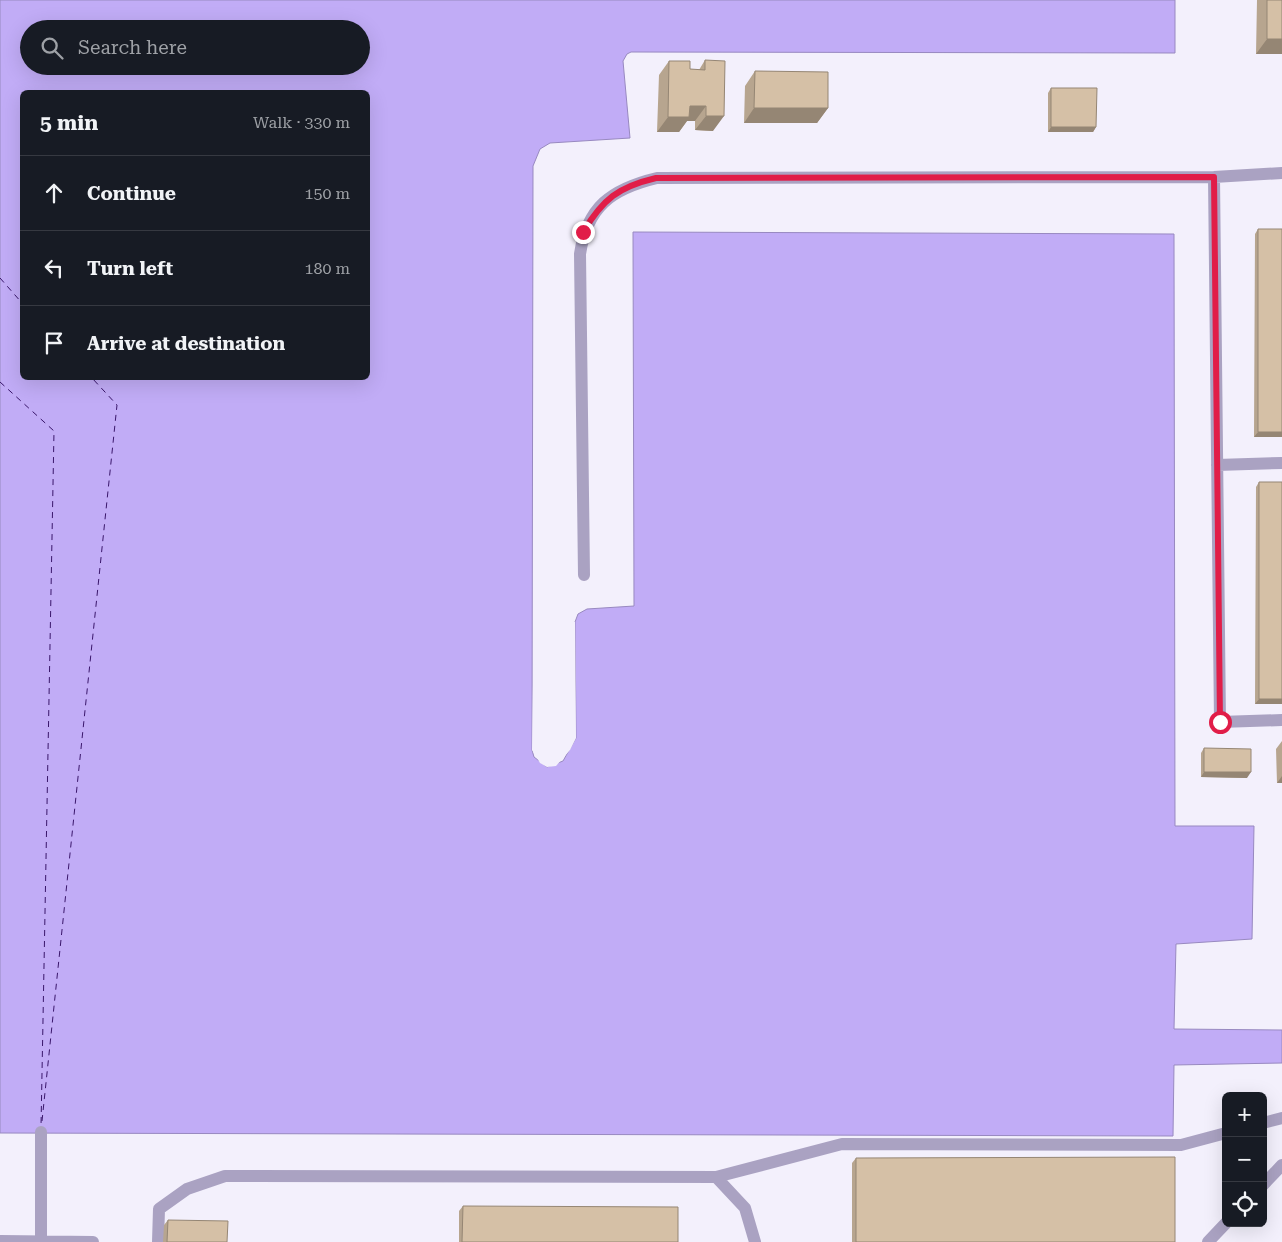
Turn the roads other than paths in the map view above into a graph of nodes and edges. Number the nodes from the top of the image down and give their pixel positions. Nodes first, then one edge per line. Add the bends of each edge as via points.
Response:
1 (1282, 173) edge
2 (1214, 177) junction
3 (1282, 463) edge
4 (1217, 466) junction
5 (584, 575) dead end
6 (1282, 720) edge
7 (1282, 1118) edge
8 (1267, 1122) edge
9 (41, 1132) dead end
10 (1222, 1134) edge
11 (1282, 1165) edge
12 (716, 1177) junction
13 (1266, 1182) edge
14 (1222, 1227) edge
15 (0, 1241) edge
16 (41, 1241) edge
17 (93, 1242) edge
18 (158, 1242) edge
19 (755, 1242) edge
20 (1208, 1242) edge

1 - 2 lane
2 - 4 lane
2 - 5 lane via 656,178 614,193 597,210 583,232 580,254
3 - 4 lane
4 - 6 lane via 1220,722
7 - 8 lane
9 - 16 lane
10 - 12 lane via 1181,1145 842,1144
11 - 13 lane
12 - 18 lane via 225,1176 187,1189 158,1209
12 - 19 lane via 745,1208
14 - 20 lane
15 - 16 lane
16 - 17 lane

